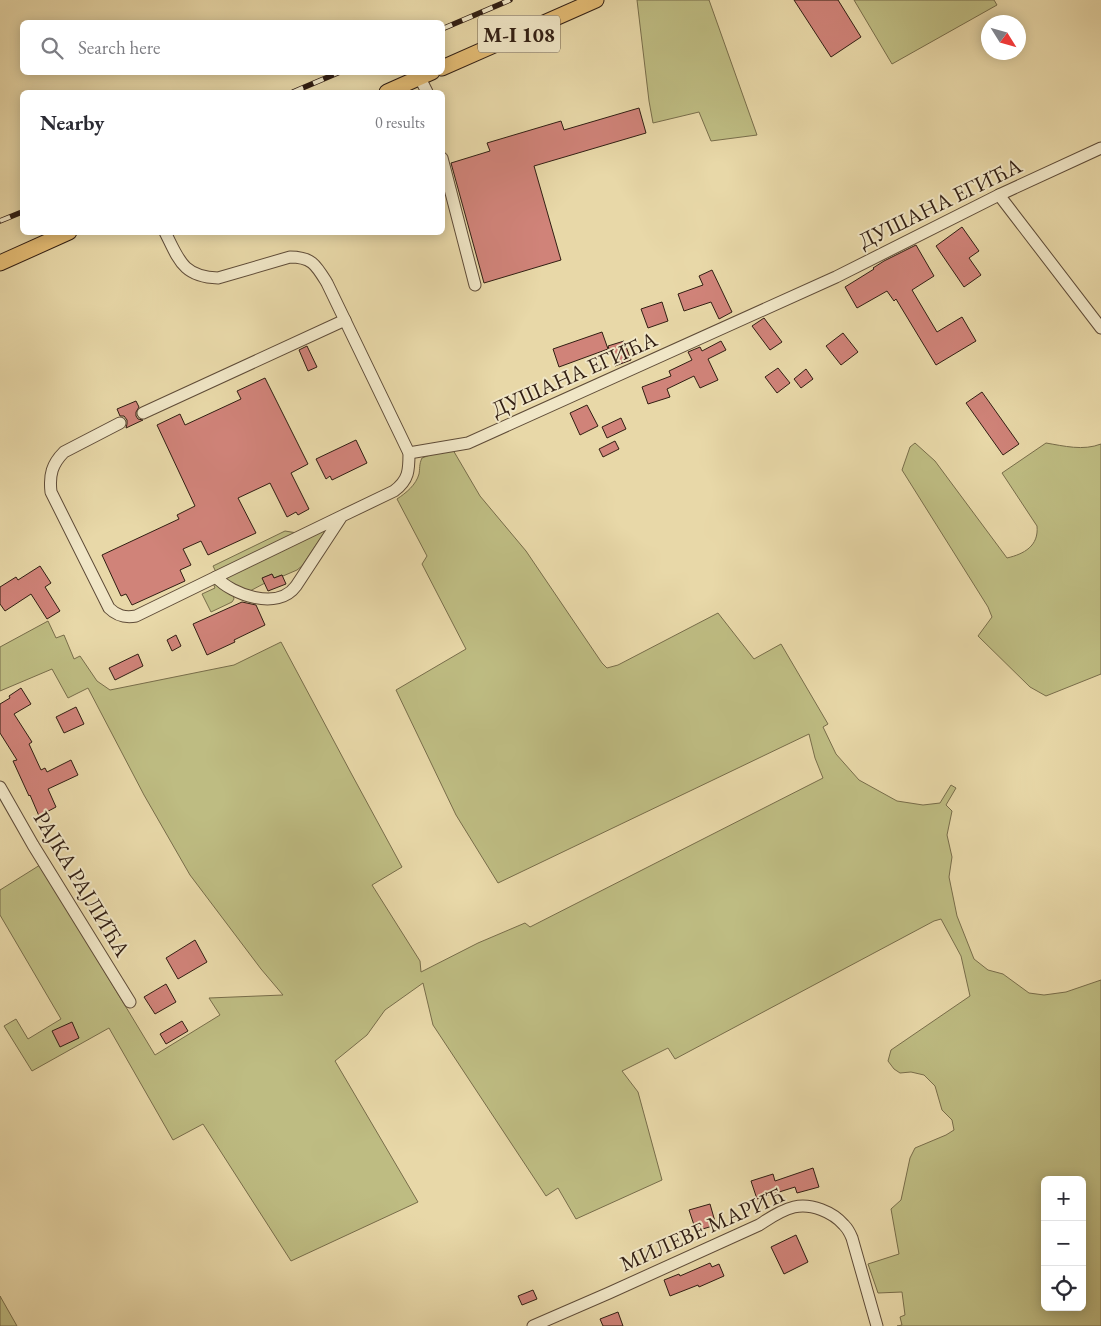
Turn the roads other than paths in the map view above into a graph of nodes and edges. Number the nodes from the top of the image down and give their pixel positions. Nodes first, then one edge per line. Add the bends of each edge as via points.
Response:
1 (596, 0) edge
2 (445, 67) edge
3 (426, 75) edge
4 (392, 90) edge
5 (428, 90) edge
6 (1101, 148) edge
7 (445, 169) edge
8 (999, 196) junction
9 (63, 235) edge
10 (166, 235) edge
11 (0, 262) edge
12 (475, 284) dead end
13 (345, 320) junction
14 (1101, 328) edge
15 (144, 413) dead end
16 (120, 422) dead end
17 (409, 453) junction
18 (342, 516) junction
19 (216, 577) junction
20 (0, 787) edge
21 (130, 1002) dead end
22 (533, 1326) edge
23 (878, 1326) edge

1 - 2 main road, M-I 108
3 - 4 main road
3 - 5 street
6 - 8 street, ДУШАНА ЕГИЋА
7 - 12 street
8 - 14 street
8 - 17 street, ДУШАНА ЕГИЋА via 836,277 468,443
9 - 11 main road
10 - 13 street via 180,262 198,276 207,278 218,278 290,257 306,258 319,270
13 - 15 street
13 - 17 street
16 - 19 street via 64,452 50,474 51,492 109,608 124,617 136,616
17 - 18 street via 408,473 400,486
18 - 19 street
18 - 19 street via 289,593 270,599 242,594
20 - 21 street, РАЈКА РАЈЛИЋА
22 - 23 street, МИЛЕВЕ МAРИЋ via 759,1225 779,1213 804,1206 825,1212 844,1223 852,1238

